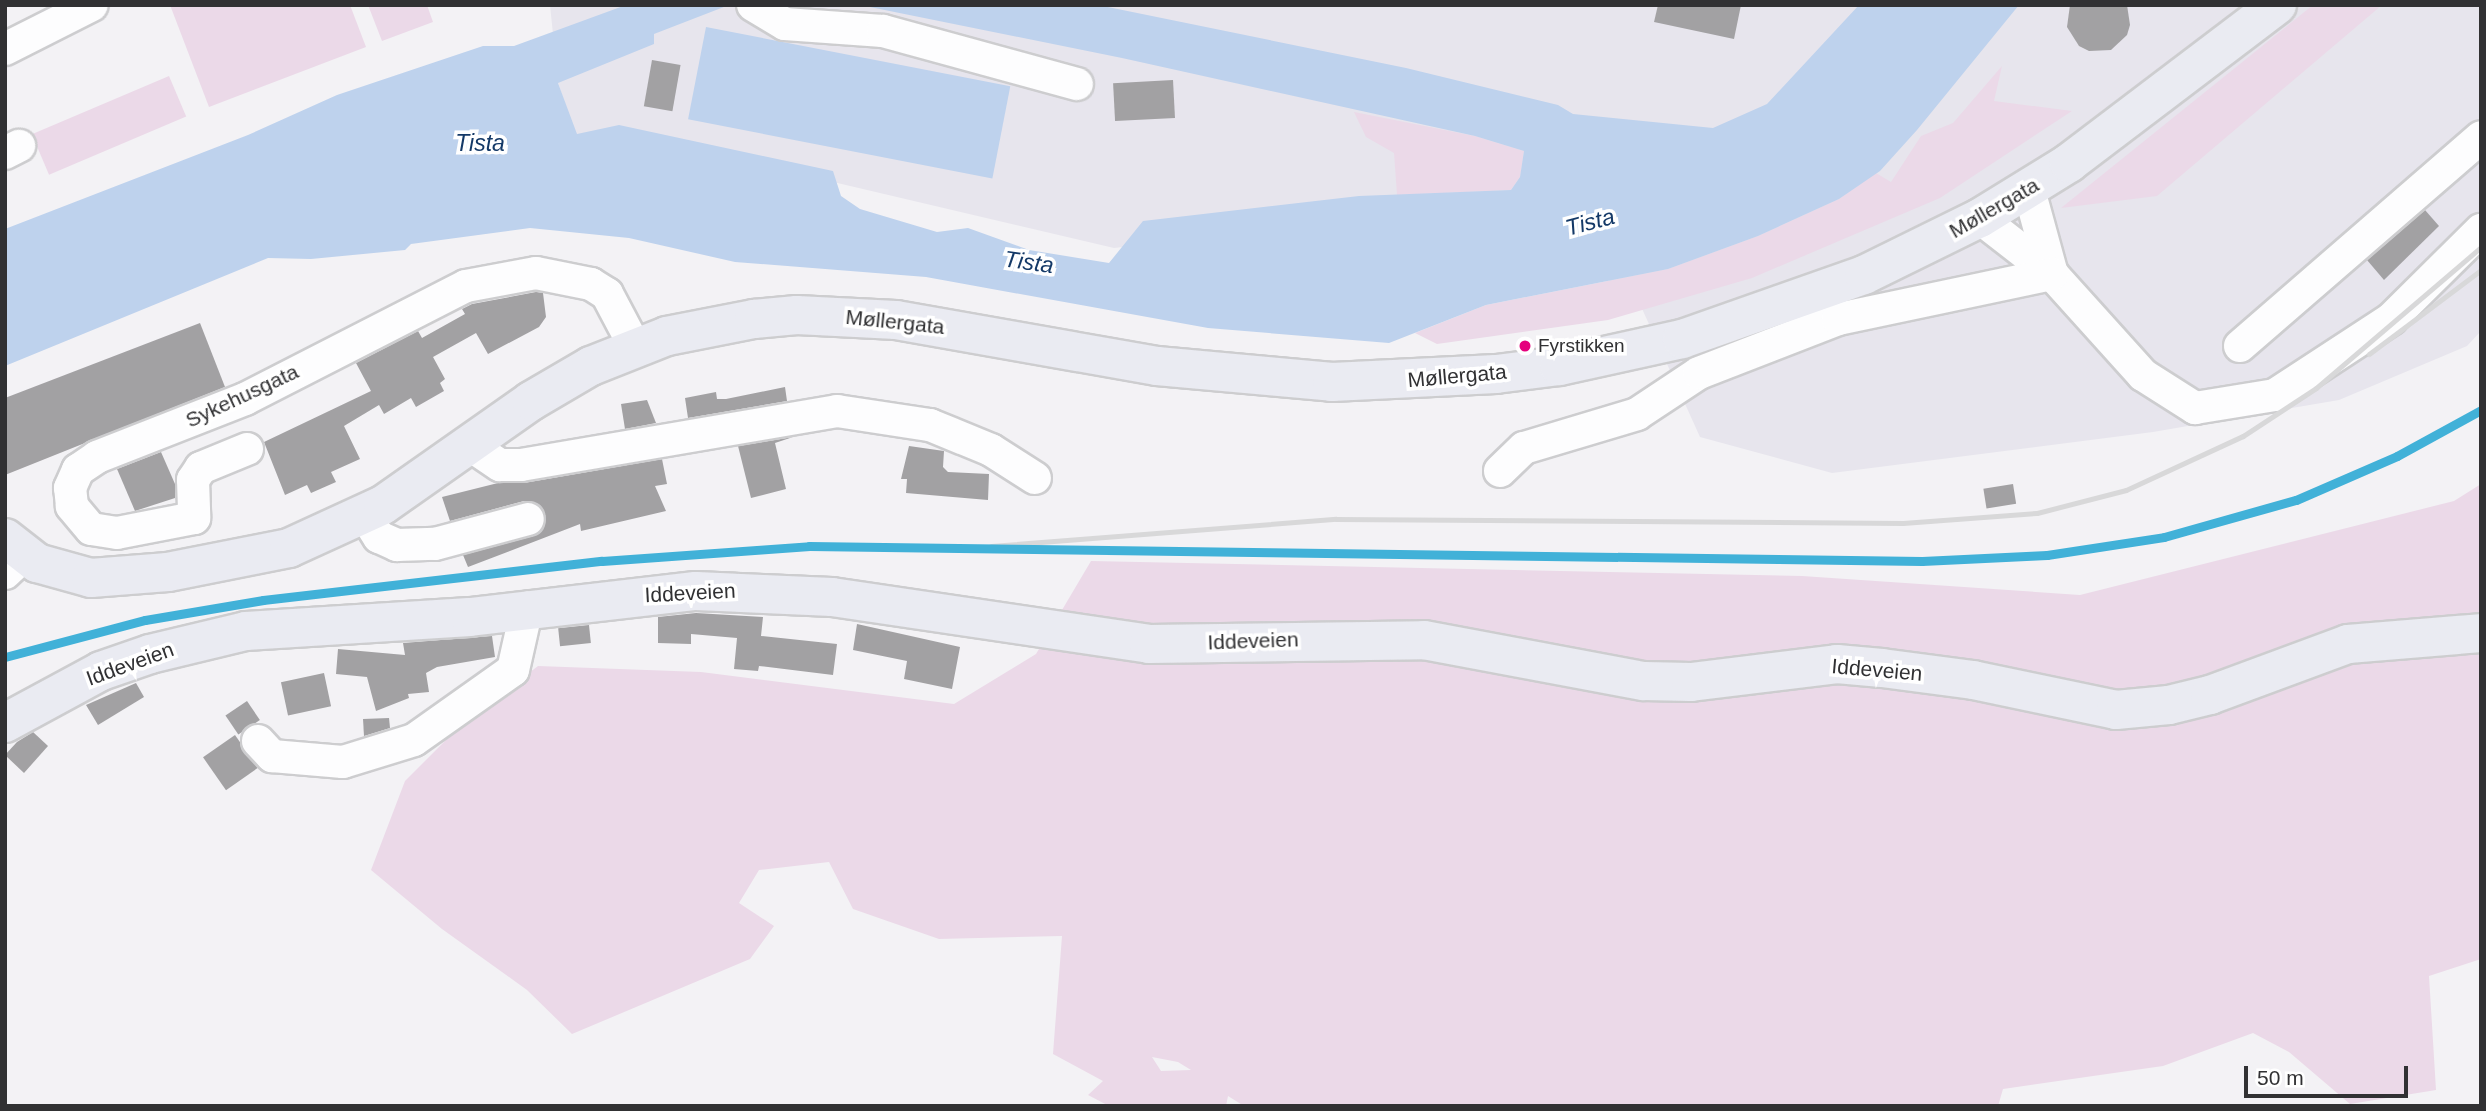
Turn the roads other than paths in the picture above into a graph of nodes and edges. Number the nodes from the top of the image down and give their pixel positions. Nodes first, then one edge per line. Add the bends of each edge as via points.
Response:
1 (92, 5) edge
2 (2277, 5) edge
3 (755, 7) edge
4 (863, 15) edge
5 (5, 49) edge
6 (1077, 84) dead end
7 (2481, 137) edge
8 (2029, 190) junction
9 (1980, 218) junction
10 (2481, 230) edge
11 (2052, 274) junction
12 (2240, 346) dead end
13 (635, 347) junction
14 (470, 445) junction
15 (247, 449) dead end
16 (1500, 471) dead end
17 (1035, 478) dead end
18 (365, 515) junction
19 (528, 519) dead end
20 (11, 556) edge
21 (527, 608) junction
22 (2481, 633) edge
23 (15, 717) edge
24 (258, 741) dead end

1 - 5 street
2 - 8 main road, Møllergata via 2160,97
3 - 4 street via 785,24
4 - 6 street via 945,46
7 - 12 street
8 - 9 main road, Møllergata
8 - 11 street
9 - 11 street
9 - 13 main road, Møllergata via 1864,275 1682,339 1559,366 1472,376 1332,382 1215,374 944,326 845,316 797,315 716,324
10 - 11 street via 2391,319 2275,395 2195,408 2143,375
11 - 16 street via 1838,319 1699,373 1637,414 1524,447
13 - 14 main road, Møllergata via 569,377
13 - 15 street, Sykehusgata via 607,294 591,284 536,273 466,286 245,399 97,457 78,470 70,488 72,506 91,529 117,533 194,518 193,480 201,468
14 - 17 street via 500,465 521,465 837,411 930,425 991,450
14 - 18 main road, Møllergata
18 - 19 street via 379,537 397,545 435,544
18 - 20 main road, Møllergata via 264,555 141,576 77,576
21 - 22 main road, Iddeveien via 696,591 764,591 1149,644 1424,640 1644,681 1691,682 1837,664 1973,680 2116,710 2210,695 2348,644
21 - 23 main road, Iddeveien via 392,624 283,627 213,638 101,671
21 - 24 street via 513,670 414,740 343,761 272,756

